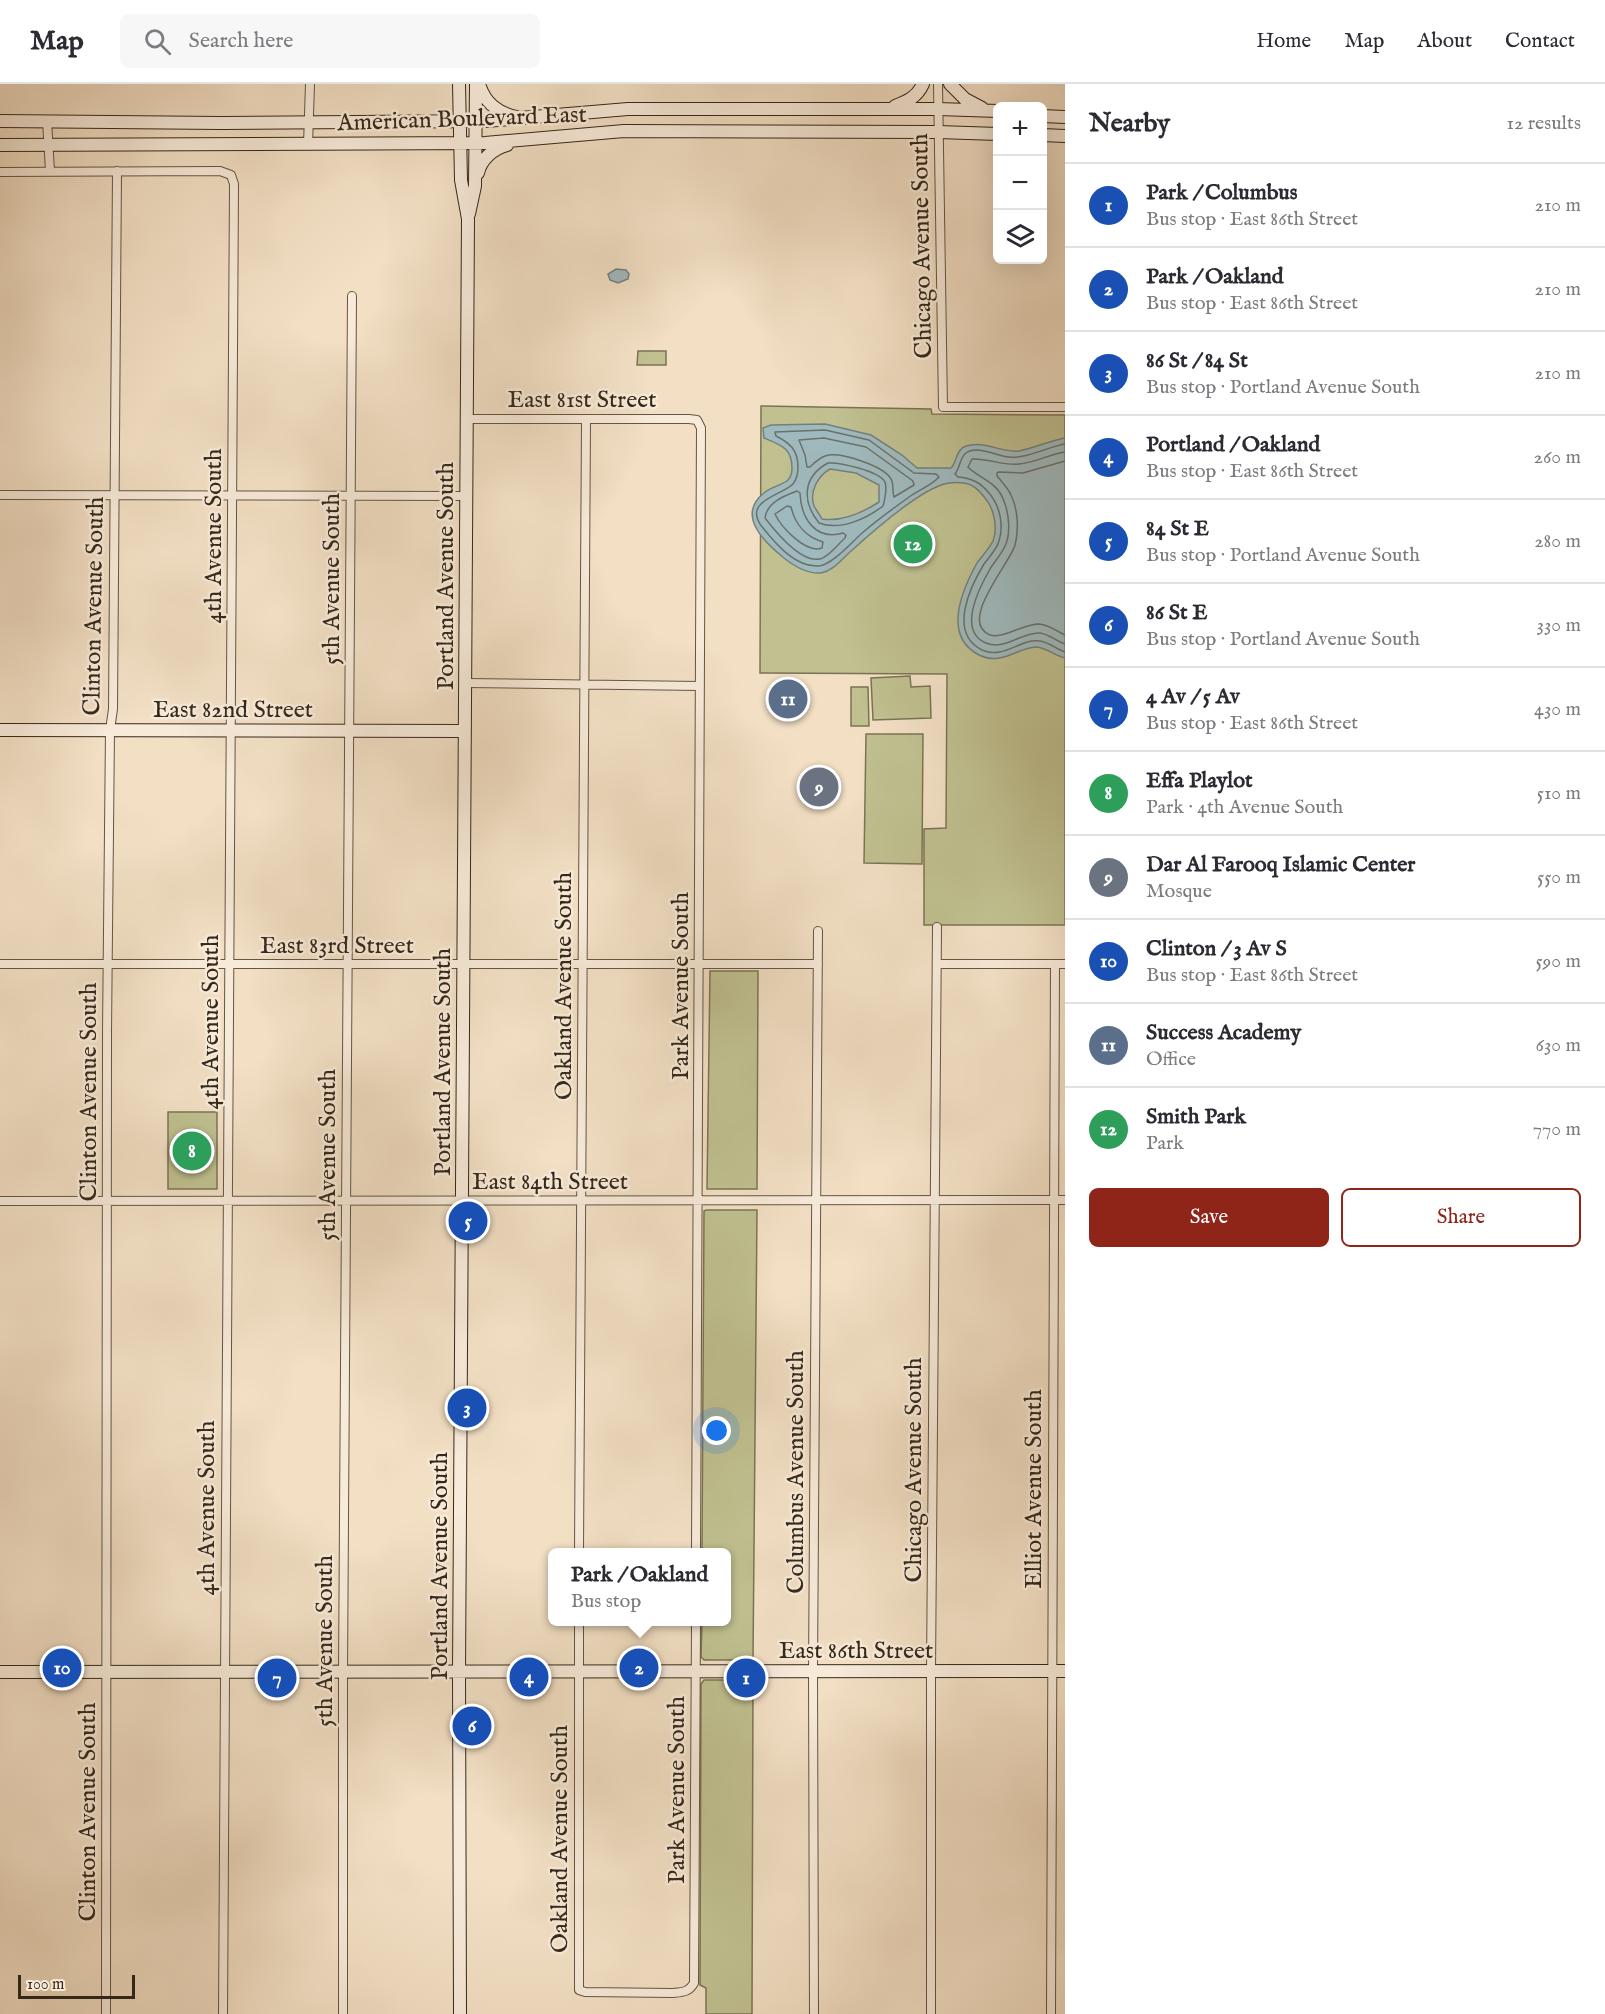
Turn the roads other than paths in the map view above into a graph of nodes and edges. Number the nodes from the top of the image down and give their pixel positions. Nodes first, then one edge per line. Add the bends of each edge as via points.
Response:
1 (310, 84) edge
2 (459, 84) edge
3 (477, 84) edge
4 (923, 84) edge
5 (938, 84) edge
6 (950, 84) edge
7 (938, 109) junction
8 (667, 110) junction
9 (886, 110) junction
10 (992, 111) edge
11 (1047, 116) edge
12 (1065, 117) edge
13 (527, 119) junction
14 (0, 121) edge
15 (47, 121) junction
16 (459, 121) junction
17 (476, 121) junction
18 (308, 122) junction
19 (222, 123) junction
20 (252, 123) junction
21 (667, 131) junction
22 (938, 132) junction
23 (993, 134) edge
24 (1047, 135) edge
25 (1065, 136) edge
26 (521, 141) junction
27 (459, 143) junction
28 (476, 143) junction
29 (221, 145) junction
30 (252, 145) junction
31 (308, 145) junction
32 (0, 146) edge
33 (50, 146) junction
34 (50, 171) junction
35 (117, 171) junction
36 (0, 172) edge
37 (475, 186) junction
38 (468, 219) junction
39 (352, 296) dead end
40 (1065, 406) edge
41 (468, 419) junction
42 (586, 419) junction
43 (697, 420) joint
44 (0, 495) edge
45 (114, 495) junction
46 (232, 496) junction
47 (351, 496) junction
48 (467, 496) junction
49 (466, 683) junction
50 (585, 684) junction
51 (700, 686) junction
52 (0, 730) edge
53 (110, 730) junction
54 (231, 730) junction
55 (350, 730) junction
56 (465, 731) junction
57 (937, 927) dead end
58 (818, 931) dead end
59 (0, 964) edge
60 (108, 964) junction
61 (230, 964) junction
62 (348, 964) junction
63 (464, 964) junction
64 (582, 964) junction
65 (700, 964) junction
66 (818, 964) junction
67 (937, 964) junction
68 (1055, 964) junction
69 (1065, 964) edge
70 (581, 1200) junction
71 (699, 1200) junction
72 (935, 1200) junction
73 (1054, 1200) junction
74 (1065, 1200) edge
75 (0, 1201) edge
76 (107, 1201) junction
77 (228, 1201) junction
78 (346, 1201) junction
79 (462, 1201) junction
80 (817, 1201) junction
81 (579, 1548) edge
82 (696, 1548) edge
83 (579, 1626) edge
84 (696, 1626) edge
85 (813, 1671) junction
86 (931, 1671) junction
87 (1052, 1671) junction
88 (1065, 1671) edge
89 (0, 1672) edge
90 (107, 1672) junction
91 (224, 1672) junction
92 (343, 1672) junction
93 (459, 1672) junction
94 (579, 1672) junction
95 (696, 1672) junction
96 (579, 1984) joint
97 (106, 2014) edge
98 (223, 2014) edge
99 (343, 2014) edge
100 (460, 2014) edge
101 (814, 2014) edge
102 (931, 2014) edge
103 (1052, 2014) edge

1 - 18 street
2 - 16 main road, Portland Avenue South
3 - 13 main road via 496,110
3 - 17 main road, Portland Avenue South
4 - 9 main road via 908,101
5 - 7 street, Chicago Avenue South
6 - 10 main road via 965,99
7 - 9 main road, American Boulevard East
7 - 10 main road, American Boulevard East
7 - 22 street, Chicago Avenue South
8 - 9 main road, American Boulevard East
8 - 13 main road, American Boulevard East via 613,110
8 - 21 main road
11 - 12 main road
13 - 17 main road, American Boulevard East
14 - 15 main road, American Boulevard East
15 - 19 main road, American Boulevard East
15 - 33 street
16 - 17 main road, American Boulevard East
16 - 18 main road, American Boulevard East
16 - 27 main road, Portland Avenue South
17 - 28 main road, Portland Avenue South
18 - 20 main road, American Boulevard East
18 - 31 street
19 - 20 main road, American Boulevard East
19 - 29 main road
20 - 30 main road
21 - 22 main road, American Boulevard East
21 - 26 main road, American Boulevard East
22 - 23 main road, American Boulevard East
22 - 40 street, Chicago Avenue South via 943,407
24 - 25 main road
26 - 28 main road, American Boulevard East
26 - 37 main road via 489,155 480,167
27 - 28 main road, American Boulevard East
27 - 31 main road, American Boulevard East
27 - 38 main road, Portland Avenue South via 461,186
28 - 37 main road, Portland Avenue South
29 - 30 main road, American Boulevard East
29 - 33 main road, American Boulevard East
30 - 31 main road, American Boulevard East
32 - 33 main road, American Boulevard East
33 - 34 street
34 - 35 street
34 - 36 street
35 - 45 street, Clinton Avenue South
35 - 46 street, 4th Avenue South via 220,171 231,175
37 - 38 main road, Portland Avenue South
38 - 41 main road, Portland Avenue South
39 - 47 street, 5th Avenue South
41 - 42 street, East 81st Street
41 - 48 main road, Portland Avenue South
42 - 43 street, East 81st Street
42 - 50 street, Oakland Avenue South
43 - 51 street, Park Avenue South via 702,435
44 - 45 street
45 - 46 street
45 - 53 street, Clinton Avenue South
46 - 47 street
46 - 54 street, 4th Avenue South
47 - 48 street
47 - 55 street, 5th Avenue South
48 - 49 main road, Portland Avenue South
49 - 50 street
49 - 56 main road, Portland Avenue South
50 - 51 street
50 - 64 street, Oakland Avenue South
51 - 65 street, Park Avenue South
52 - 53 main road, East 82nd Street
53 - 54 main road, East 82nd Street
53 - 60 street, Clinton Avenue South
54 - 55 main road, East 82nd Street
54 - 61 street, 4th Avenue South
55 - 56 main road, East 82nd Street
55 - 62 street, 5th Avenue South
56 - 63 main road, Portland Avenue South
57 - 67 street, Chicago Avenue South
58 - 66 street, Columbus Avenue South
59 - 60 street, East 83rd Street
60 - 61 street, East 83rd Street
60 - 76 street, Clinton Avenue South
61 - 62 street, East 83rd Street
61 - 77 street, 4th Avenue South
62 - 63 street, East 83rd Street
62 - 78 street, 5th Avenue South
63 - 64 street, East 83rd Street
63 - 79 main road, Portland Avenue South
64 - 65 street, East 83rd Street
64 - 70 street, Oakland Avenue South
65 - 66 street, East 83rd Street
65 - 71 street, Park Avenue South
66 - 80 street, Columbus Avenue South
67 - 68 street
67 - 72 street, Chicago Avenue South
68 - 69 street
68 - 73 street, Elliot Avenue South
70 - 71 street, East 84th Street
70 - 79 street, East 84th Street
70 - 81 street, Oakland Avenue South
71 - 80 street, East 84th Street
71 - 82 street, Park Avenue South
72 - 73 street, East 84th Street
72 - 80 street, East 84th Street
72 - 86 street, Chicago Avenue South
73 - 74 street, East 84th Street
73 - 87 street, Elliot Avenue South
75 - 76 street, East 84th Street
76 - 77 street, East 84th Street
76 - 90 street, Clinton Avenue South
77 - 78 street, East 84th Street
77 - 91 street, 4th Avenue South
78 - 79 street, East 84th Street
78 - 92 street, 5th Avenue South
79 - 93 main road, Portland Avenue South
80 - 85 street, Columbus Avenue South
83 - 94 street, Oakland Avenue South
84 - 95 street, Park Avenue South
85 - 86 main road, East 86th Street
85 - 95 main road, East 86th Street
85 - 101 street, Columbus Avenue South
86 - 87 main road, East 86th Street
86 - 102 street, Chicago Avenue South
87 - 88 main road, East 86th Street
87 - 103 street, Elliot Avenue South
89 - 90 main road, East 86th Street
90 - 91 main road, East 86th Street
90 - 97 street, Clinton Avenue South
91 - 92 main road, East 86th Street
91 - 98 street, 4th Avenue South
92 - 93 main road, East 86th Street
92 - 99 street, 5th Avenue South
93 - 94 main road, East 86th Street
93 - 100 main road, Portland Avenue South
94 - 95 main road, East 86th Street
94 - 96 street, Oakland Avenue South
95 - 96 street, Park Avenue South via 694,1983 683,1992 585,1992 579,1990

